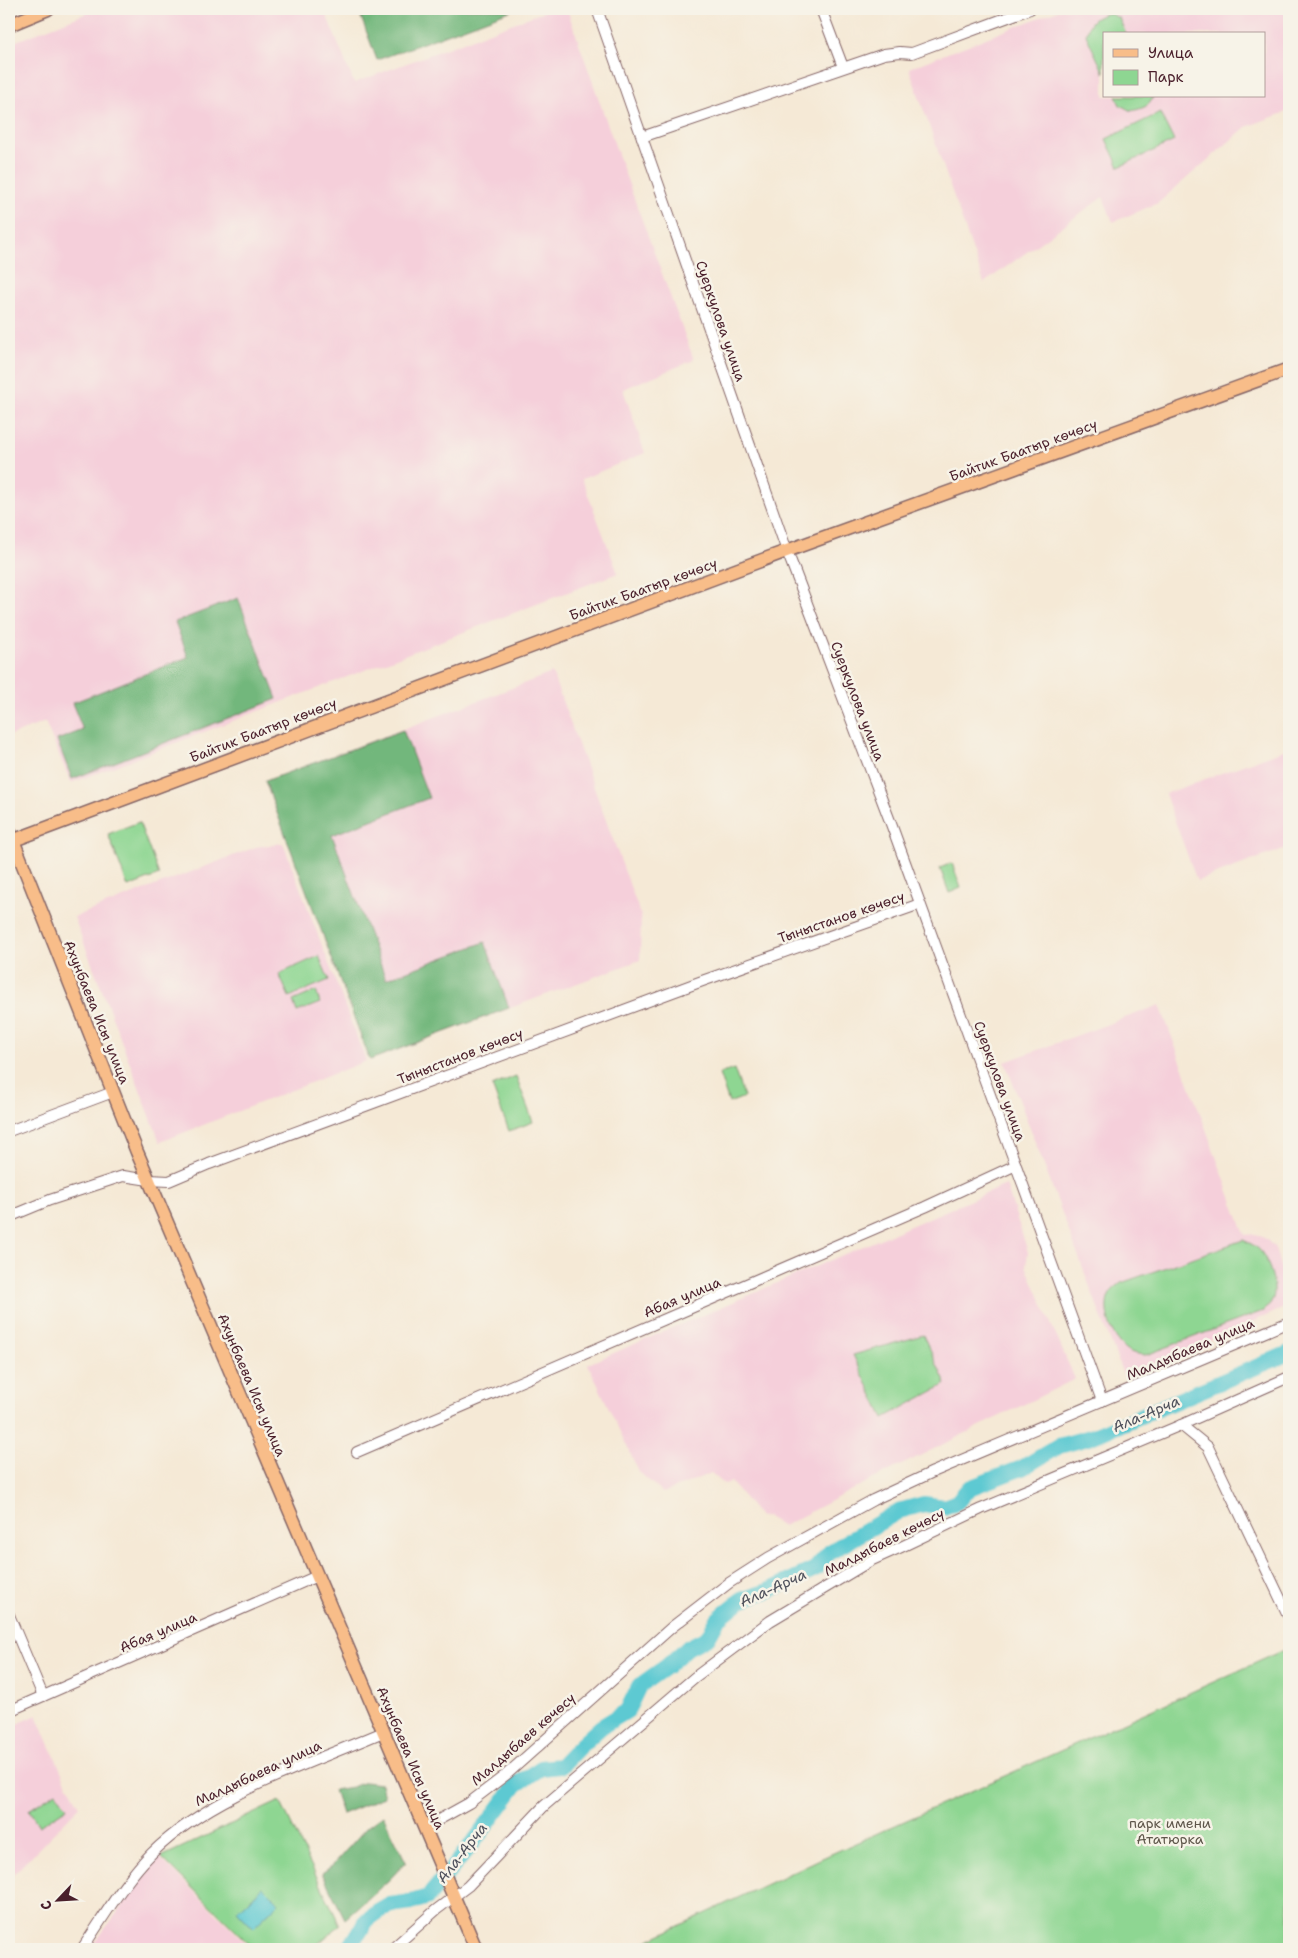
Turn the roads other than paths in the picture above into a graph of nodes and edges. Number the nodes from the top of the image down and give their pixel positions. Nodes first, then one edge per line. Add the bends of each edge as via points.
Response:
1 (48, 9) edge
2 (597, 9) edge
3 (821, 9) edge
4 (1030, 9) edge
5 (22, 14) edge
6 (9, 25) edge
7 (843, 67) junction
8 (642, 137) junction
9 (1289, 369) edge
10 (787, 551) junction
11 (10, 837) edge
12 (920, 904) junction
13 (113, 1092) junction
14 (9, 1131) edge
15 (1016, 1165) junction
16 (149, 1180) junction
17 (9, 1217) edge
18 (1289, 1322) edge
19 (1289, 1377) edge
20 (1102, 1401) junction
21 (1181, 1425) junction
22 (357, 1452) dead end
23 (317, 1576) junction
24 (9, 1615) edge
25 (1289, 1616) edge
26 (43, 1696) junction
27 (9, 1711) edge
28 (383, 1732) junction
29 (424, 1828) junction
30 (451, 1891) junction
31 (82, 1949) edge
32 (392, 1949) edge
33 (476, 1949) edge

1 - 5 main road
2 - 8 street, Суеркулова улица
3 - 7 street
4 - 7 street via 912,53 891,52
5 - 6 main road
7 - 8 street
8 - 10 street, Суеркулова улица
9 - 10 main road, Байтик Баатыр көчөсү
10 - 11 main road, Байтик Баатыр көчөсү
10 - 12 street, Суеркулова улица
11 - 13 main road, Ахунбаева Исы улица
12 - 15 street, Суеркулова улица
12 - 16 street, Тыныстанов көчөсү via 636,1005 169,1181
13 - 14 street
13 - 16 main road, Ахунбаева Исы улица
15 - 20 street, Суеркулова улица
15 - 22 street, Абая улица
16 - 17 street, Тыныстанов көчөсү via 123,1176
16 - 23 main road, Ахунбаева Исы улица
18 - 20 street, Малдыбаева улица
19 - 21 street, Малдыбаев көчөсү
20 - 29 street, Малдыбаев көчөсү via 873,1500 750,1569 672,1628 507,1774 469,1803
21 - 25 street via 1208,1448
21 - 30 street, Малдыбаев көчөсү via 981,1509 877,1558 770,1621 695,1677 544,1806 468,1886
23 - 26 street, Абая улица
23 - 28 main road, Ахунбаева Исы улица
24 - 26 street
26 - 27 street, Абая улица
28 - 29 main road, Ахунбаева Исы улица
28 - 31 street, Малдыбаева улица via 262,1783 196,1817 150,1854
29 - 30 main road, Ахунбаева Исы улица
30 - 32 street
30 - 33 main road, Ахунбаева Исы улица

